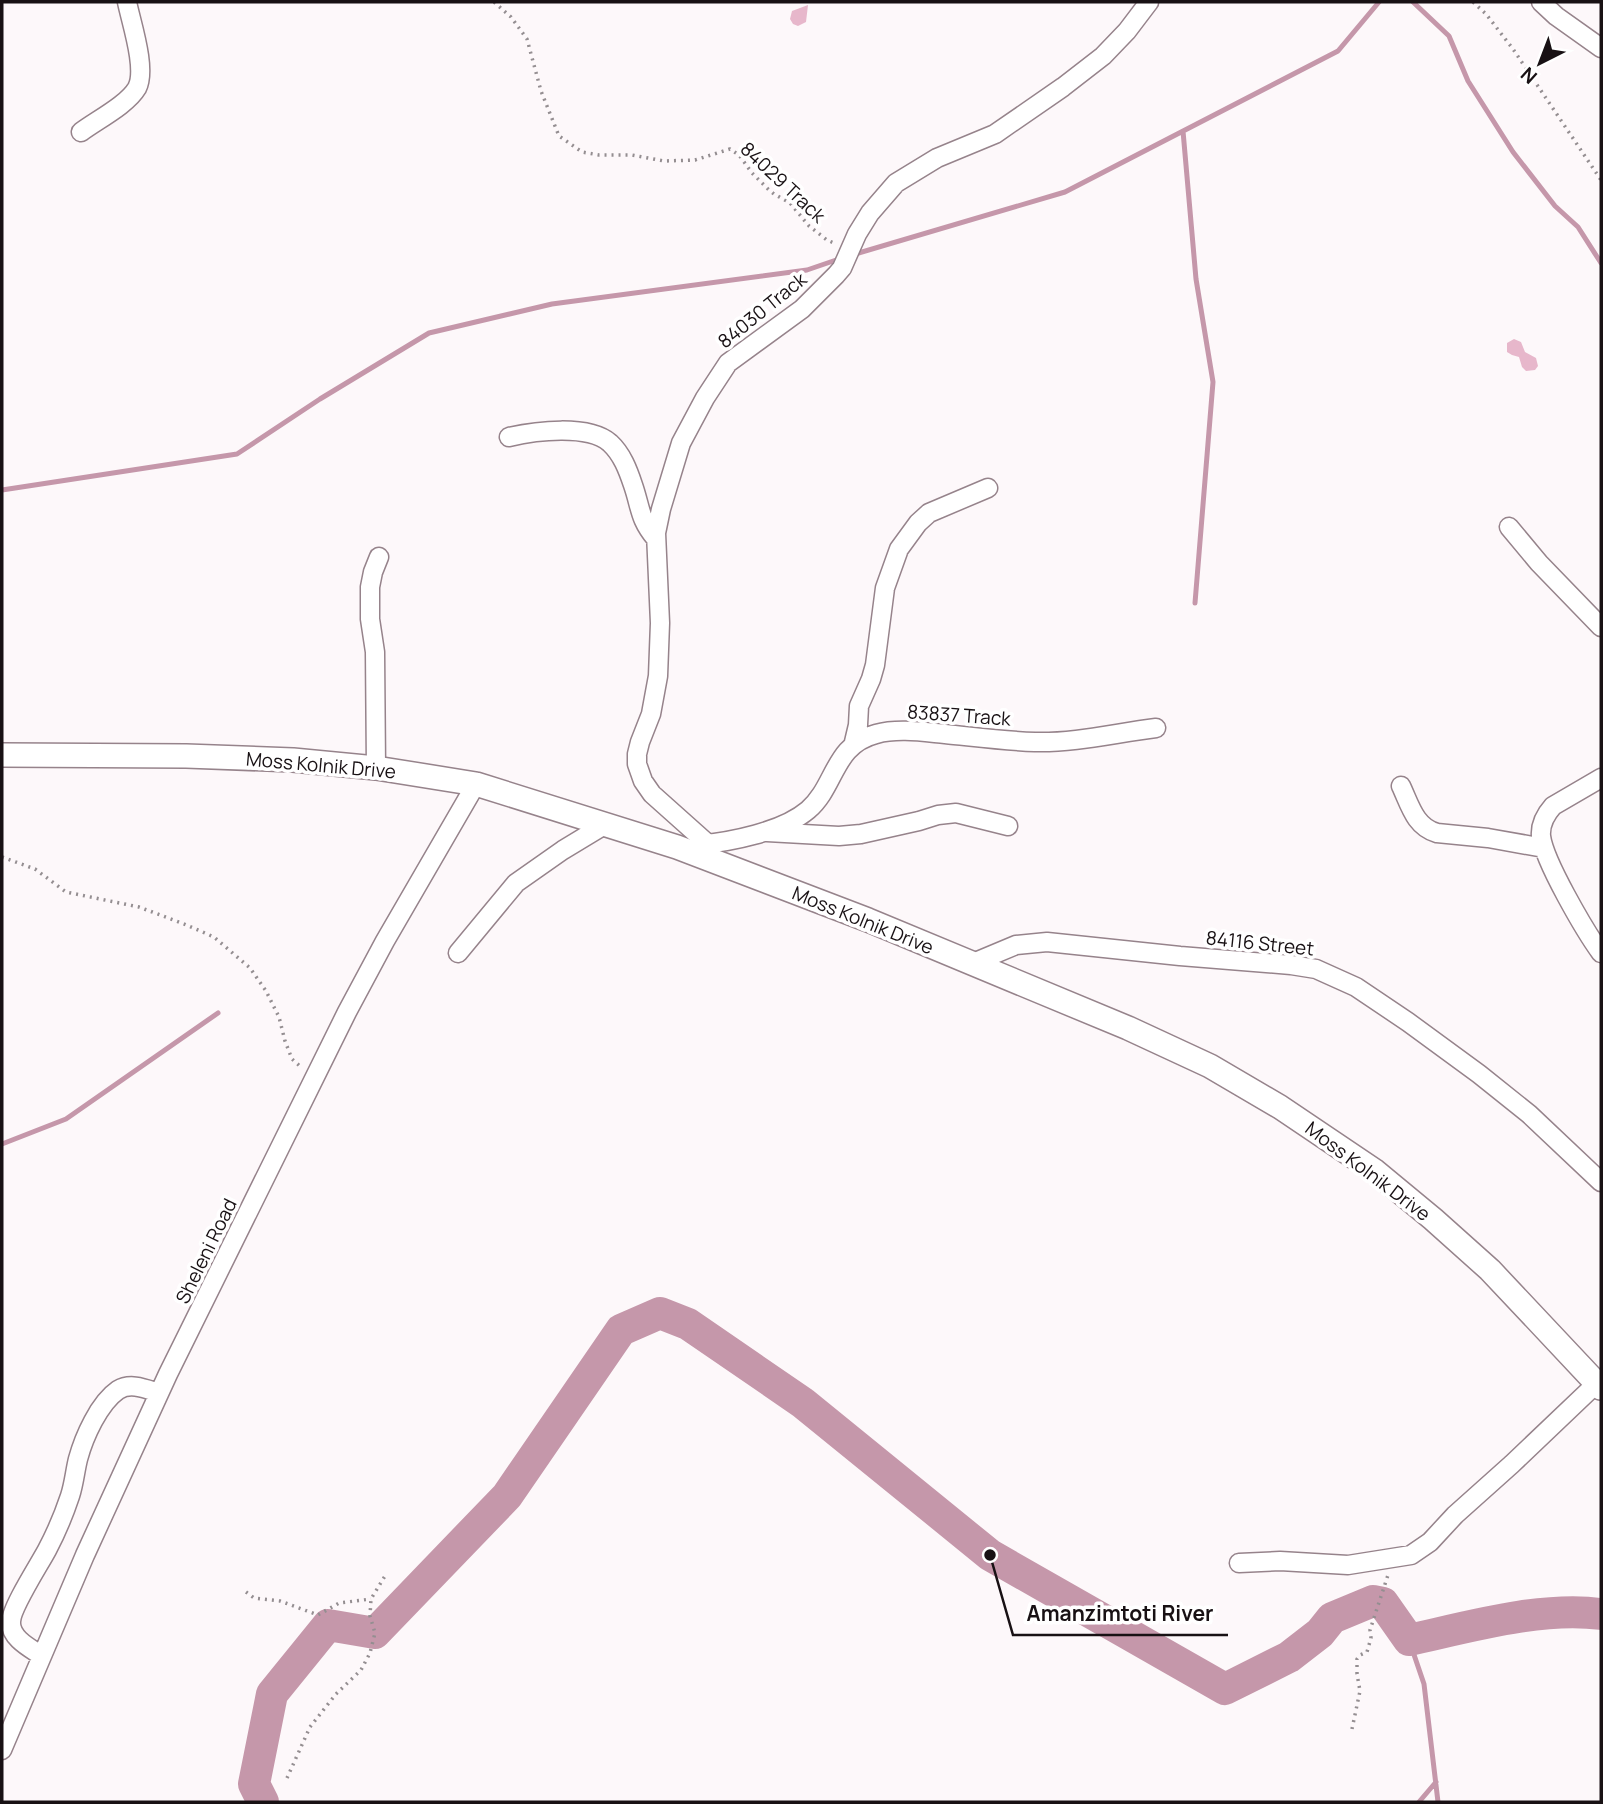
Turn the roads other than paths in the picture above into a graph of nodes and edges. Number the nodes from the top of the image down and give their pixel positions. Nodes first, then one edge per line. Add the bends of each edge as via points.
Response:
1 (127, 2) edge
2 (1149, 2) edge
3 (1541, 2) edge
4 (1601, 48) edge
5 (81, 132) dead end
6 (509, 437) dead end
7 (988, 488) dead end
8 (1509, 527) dead end
9 (656, 539) junction
10 (379, 557) dead end
11 (1601, 627) edge
12 (1156, 728) dead end
13 (854, 742) junction
14 (2, 755) edge
15 (376, 768) junction
16 (1601, 778) edge
17 (476, 784) junction
18 (1401, 786) dead end
19 (606, 824) junction
20 (1008, 826) dead end
21 (761, 832) junction
22 (708, 844) junction
23 (677, 847) junction
24 (1544, 848) junction
25 (458, 953) dead end
26 (1601, 953) edge
27 (973, 963) junction
28 (1601, 1182) edge
29 (1599, 1386) edge
30 (159, 1393) junction
31 (1239, 1563) dead end
32 (42, 1656) junction
33 (2, 1750) edge

1 - 5 street via 137,43 138,86 124,102
2 - 9 street, 84030 Track via 1127,31 1084,72 1003,129 937,158 896,183 870,212 842,268 802,309 732,359 681,443
3 - 4 street
6 - 9 street via 555,430 605,439 621,457 643,522
7 - 13 street via 929,513 899,549 885,588 875,665 859,706
8 - 11 street
9 - 22 street, 84030 Track via 658,676 638,764 652,794
10 - 15 street via 370,598
12 - 13 street, 83837 Track via 1062,741 916,731 876,734
13 - 21 street via 807,811
14 - 15 main road, Moss Kolnik Drive via 186,756
15 - 17 main road, Moss Kolnik Drive
16 - 24 street via 1546,813 1541,830
17 - 19 main road, Moss Kolnik Drive
17 - 30 street, Sheleni Road via 347,1012
18 - 24 street via 1428,831
19 - 23 main road, Moss Kolnik Drive
19 - 25 street via 516,883
20 - 21 street via 956,813 861,834
21 - 22 street
22 - 23 street
23 - 27 main road, Moss Kolnik Drive
24 - 26 street
27 - 28 street, 84116 Street via 1016,945 1047,942 1316,969 1356,987 1479,1074
27 - 29 main road, Moss Kolnik Drive via 1210,1066 1343,1148 1490,1270
29 - 31 street via 1411,1555 1348,1566
30 - 32 street, Sheleni Road
30 - 32 street via 134,1386 117,1390 83,1441 71,1493 10,1622 17,1637
32 - 33 street, Sheleni Road

